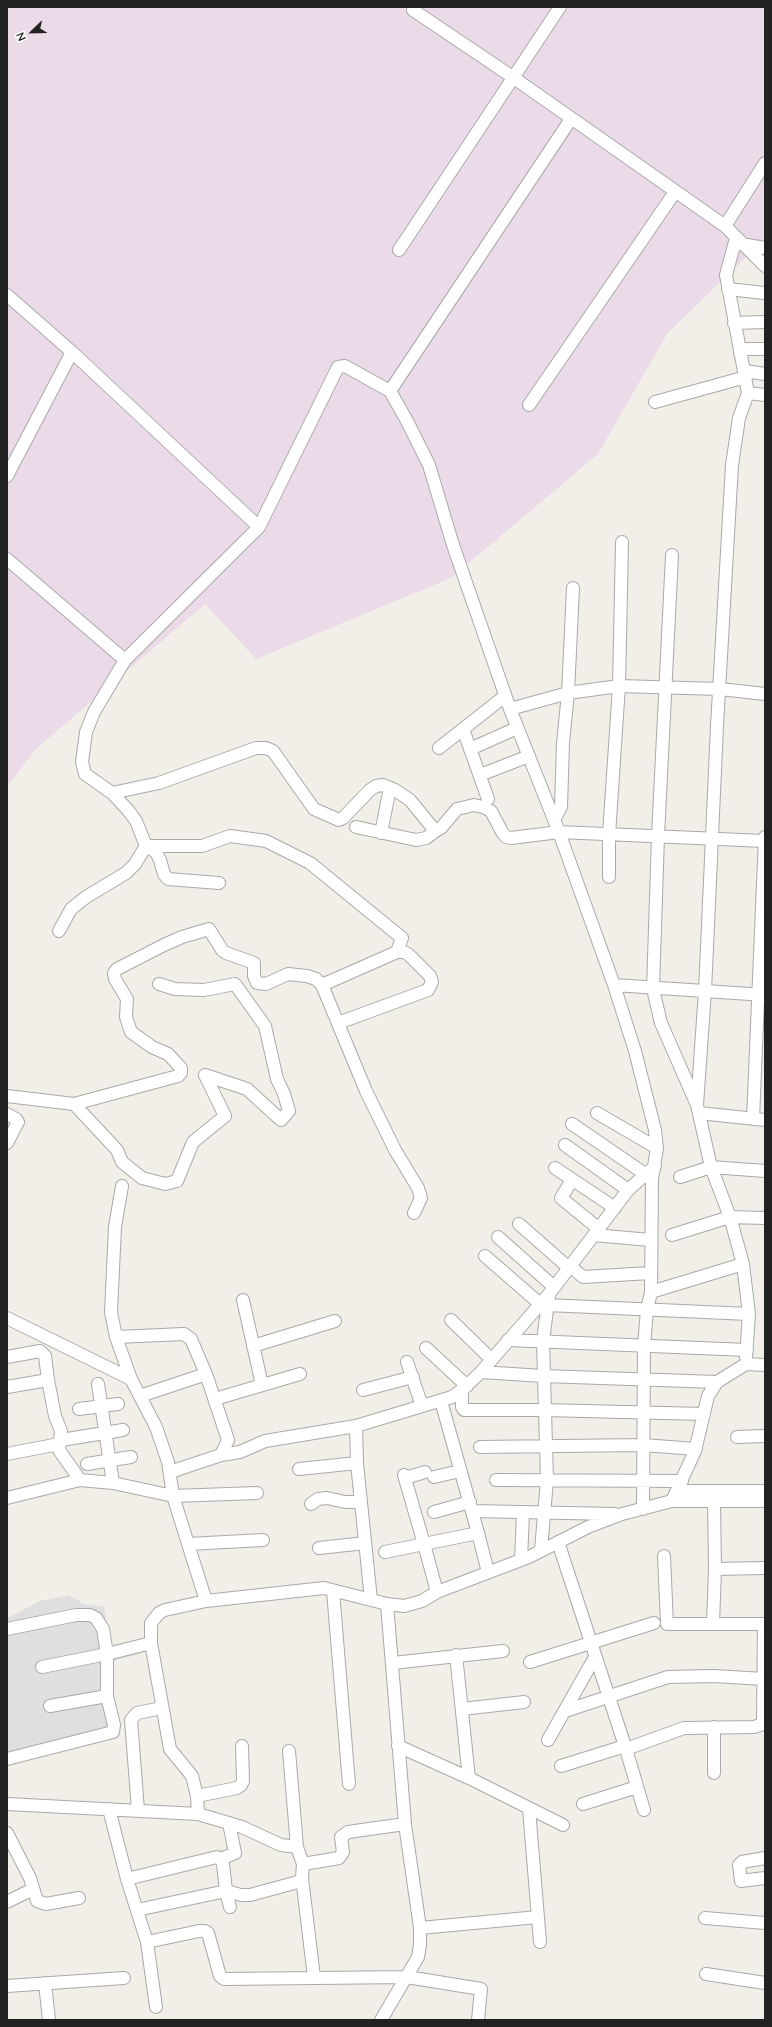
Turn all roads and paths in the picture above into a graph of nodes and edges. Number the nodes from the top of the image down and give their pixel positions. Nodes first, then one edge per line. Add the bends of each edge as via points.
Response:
1 (415, 7) edge
2 (560, 7) edge
3 (514, 78) junction
4 (571, 119) junction
5 (765, 164) edge
6 (675, 192) junction
7 (725, 226) junction
8 (738, 241) junction
9 (765, 248) edge
10 (399, 250) dead end
11 (765, 266) edge
12 (728, 289) junction
13 (764, 293) dead end
14 (7, 295) edge
15 (765, 322) edge
16 (734, 323) junction
17 (765, 349) edge
18 (72, 352) junction
19 (740, 353) junction
20 (746, 374) junction
21 (765, 374) edge
22 (390, 391) junction
23 (748, 393) junction
24 (765, 395) edge
25 (655, 402) dead end
26 (529, 405) dead end
27 (7, 476) edge
28 (259, 527) junction
29 (622, 542) dead end
30 (672, 555) dead end
31 (7, 559) edge
32 (573, 588) dead end
33 (125, 660) junction
34 (619, 686) junction
35 (667, 687) junction
36 (720, 689) junction
37 (568, 693) junction
38 (765, 694) edge
39 (505, 696) junction
40 (510, 709) junction
41 (517, 728) junction
42 (463, 729) junction
43 (439, 748) dead end
44 (470, 749) junction
45 (529, 756) junction
46 (480, 775) junction
47 (390, 788) junction
48 (112, 793) junction
49 (488, 799) dead end
50 (554, 820) junction
51 (356, 828) dead end
52 (437, 830) junction
53 (559, 832) junction
54 (381, 833) junction
55 (609, 835) junction
56 (658, 836) junction
57 (765, 837) edge
58 (712, 839) junction
59 (765, 841) edge
60 (146, 846) junction
61 (609, 877) dead end
62 (219, 883) dead end
63 (59, 931) dead end
64 (397, 952) junction
65 (159, 984) dead end
66 (322, 985) junction
67 (614, 985) junction
68 (653, 989) junction
69 (705, 992) junction
70 (762, 995) edge
71 (338, 1023) junction
72 (7, 1096) edge
73 (74, 1104) junction
74 (698, 1109) junction
75 (597, 1113) dead end
76 (7, 1114) edge
77 (753, 1119) junction
78 (765, 1120) edge
79 (572, 1124) dead end
80 (7, 1143) edge
81 (565, 1145) dead end
82 (657, 1148) junction
83 (655, 1166) junction
84 (711, 1167) junction
85 (555, 1168) dead end
86 (765, 1170) edge
87 (644, 1174) junction
88 (680, 1177) dead end
89 (572, 1180) junction
90 (122, 1186) dead end
91 (628, 1190) junction
92 (615, 1208) junction
93 (414, 1213) dead end
94 (730, 1217) junction
95 (765, 1218) edge
96 (519, 1224) dead end
97 (597, 1232) junction
98 (672, 1235) dead end
99 (498, 1237) dead end
100 (650, 1240) junction
101 (485, 1256) dead end
102 (743, 1264) junction
103 (570, 1267) junction
104 (650, 1273) junction
105 (651, 1292) junction
106 (547, 1298) junction
107 (243, 1300) dead end
108 (647, 1310) junction
109 (749, 1314) junction
110 (7, 1318) edge
111 (335, 1320) dead end
112 (451, 1320) dead end
113 (116, 1338) junction
114 (508, 1340) junction
115 (543, 1341) junction
116 (253, 1346) junction
117 (644, 1346) junction
118 (426, 1348) dead end
119 (747, 1350) junction
120 (7, 1358) edge
121 (491, 1360) junction
122 (408, 1362) dead end
123 (746, 1364) junction
124 (765, 1365) edge
125 (481, 1372) junction
126 (206, 1374) junction
127 (300, 1374) dead end
128 (544, 1376) junction
129 (413, 1377) junction
130 (131, 1379) junction
131 (48, 1380) junction
132 (644, 1380) junction
133 (717, 1382) junction
134 (98, 1384) dead end
135 (262, 1385) junction
136 (7, 1387) edge
137 (465, 1388) junction
138 (363, 1390) dead end
139 (140, 1396) junction
140 (216, 1399) junction
141 (441, 1401) junction
142 (118, 1404) dead end
143 (102, 1406) junction
144 (422, 1406) junction
145 (79, 1409) dead end
146 (544, 1410) junction
147 (644, 1412) junction
148 (704, 1414) junction
149 (356, 1426) junction
150 (123, 1430) dead end
151 (105, 1433) junction
152 (765, 1436) edge
153 (737, 1437) dead end
154 (60, 1442) junction
155 (644, 1445) junction
156 (546, 1446) junction
157 (480, 1447) dead end
158 (696, 1449) junction
159 (7, 1454) edge
160 (221, 1455) junction
161 (131, 1457) dead end
162 (109, 1461) junction
163 (357, 1463) junction
164 (87, 1464) dead end
165 (299, 1470) dead end
166 (460, 1471) junction
167 (170, 1472) junction
168 (80, 1480) junction
169 (496, 1480) dead end
170 (547, 1480) junction
171 (643, 1481) junction
172 (113, 1483) junction
173 (765, 1490) edge
174 (677, 1491) junction
175 (257, 1493) dead end
176 (173, 1496) junction
177 (7, 1498) edge
178 (765, 1501) edge
179 (361, 1502) junction
180 (714, 1502) junction
181 (311, 1504) dead end
182 (471, 1507) junction
183 (642, 1509) junction
184 (434, 1512) dead end
185 (522, 1513) junction
186 (545, 1514) junction
187 (622, 1514) junction
188 (478, 1532) junction
189 (263, 1540) dead end
190 (558, 1542) junction
191 (365, 1543) junction
192 (188, 1544) junction
193 (424, 1544) junction
194 (319, 1548) dead end
195 (541, 1550) junction
196 (384, 1552) dead end
197 (664, 1556) dead end
198 (521, 1560) junction
199 (765, 1568) edge
200 (715, 1569) junction
201 (488, 1572) junction
202 (334, 1591) junction
203 (437, 1592) junction
204 (371, 1600) junction
205 (206, 1601) junction
206 (387, 1604) junction
207 (654, 1623) dead end
208 (713, 1624) junction
209 (765, 1624) edge
210 (7, 1629) edge
211 (151, 1643) junction
212 (591, 1643) junction
213 (502, 1651) dead end
214 (107, 1654) junction
215 (456, 1656) junction
216 (595, 1656) junction
217 (530, 1662) dead end
218 (393, 1663) junction
219 (42, 1667) dead end
220 (764, 1679) edge
221 (107, 1696) junction
222 (608, 1697) junction
223 (524, 1702) dead end
224 (50, 1706) dead end
225 (162, 1708) junction
226 (462, 1709) junction
227 (565, 1711) junction
228 (714, 1727) junction
229 (548, 1740) dead end
230 (242, 1746) dead end
231 (398, 1746) junction
232 (625, 1747) junction
233 (289, 1751) dead end
234 (7, 1759) edge
235 (562, 1766) dead end
236 (714, 1773) dead end
237 (469, 1778) junction
238 (350, 1784) dead end
239 (637, 1787) junction
240 (197, 1796) junction
241 (7, 1804) edge
242 (583, 1804) dead end
243 (109, 1809) junction
244 (530, 1809) junction
245 (138, 1810) junction
246 (644, 1810) dead end
247 (198, 1814) junction
248 (229, 1823) junction
249 (405, 1824) junction
250 (563, 1825) dead end
251 (7, 1833) edge
252 (297, 1847) junction
253 (765, 1858) edge
254 (220, 1859) junction
255 (303, 1864) junction
256 (302, 1878) junction
257 (765, 1878) edge
258 (127, 1879) junction
259 (33, 1889) junction
260 (226, 1891) junction
261 (79, 1898) dead end
262 (7, 1902) edge
263 (230, 1908) dead end
264 (137, 1910) junction
265 (538, 1917) junction
266 (705, 1918) dead end
267 (765, 1923) edge
268 (420, 1928) junction
269 (147, 1942) junction
270 (540, 1942) dead end
271 (706, 1974) dead end
272 (314, 1977) junction
273 (407, 1977) junction
274 (124, 1978) dead end
275 (44, 1983) junction
276 (765, 1983) edge
277 (7, 1986) edge
278 (156, 2007) dead end
279 (49, 2020) edge
280 (384, 2020) edge
281 (478, 2020) edge

1 - 3 street via 413,10
2 - 3 street
3 - 4 street
3 - 10 street
4 - 6 street
4 - 22 street
5 - 7 street
6 - 7 street
6 - 26 street
7 - 8 street
8 - 9 street
8 - 11 street
8 - 12 street via 726,275
12 - 13 street
12 - 16 street
14 - 18 street
15 - 16 street
16 - 19 street
17 - 19 street via 746,349
18 - 27 street
18 - 28 street
19 - 20 street
20 - 21 street
20 - 23 street
20 - 25 street
22 - 28 street via 345,366 338,367
22 - 39 street via 428,464
23 - 24 street
23 - 36 street via 738,423 732,465
28 - 33 street
29 - 34 street
30 - 35 street
31 - 33 street
32 - 37 street
33 - 48 street via 94,712 86,732 82,762 85,774
34 - 35 street
34 - 37 street
34 - 55 street
35 - 36 street
35 - 56 street
36 - 38 street
36 - 58 street
37 - 40 street
37 - 50 street via 561,807
39 - 40 street
39 - 42 street
40 - 41 street
41 - 44 street
41 - 45 street
42 - 43 street
42 - 44 street
44 - 46 street
45 - 46 street
45 - 50 street
46 - 49 street
47 - 48 street via 376,786 343,818 335,819 314,809 273,751 256,748 159,783
47 - 52 street via 410,800
47 - 54 street
48 - 60 street via 136,821
50 - 53 street
51 - 54 street
52 - 53 street via 457,809 474,805 483,806 491,811 506,837
52 - 54 street via 426,838 416,840
53 - 55 street
53 - 67 street
55 - 56 street
55 - 61 street
56 - 58 street
56 - 68 street
57 - 59 street
58 - 59 street
58 - 69 street
59 - 70 street
60 - 62 street via 156,852 168,878
60 - 63 street via 126,873 71,909
60 - 64 street via 202,846 230,836 266,841 310,863 402,938
64 - 66 street
64 - 71 street via 410,955 430,976 432,982 428,990
65 - 73 street via 175,989 204,990 235,984 266,1026 277,1079 289,1112 281,1120 247,1089 205,1075 225,1116 193,1142 177,1181 165,1184 142,1178 122,1162 117,1150
66 - 71 street
66 - 73 street via 316,979 307,976 288,974 266,984 258,983 254,976 254,963 226,953 209,929 164,945 117,969 114,973 127,999 126,1016 130,1032 168,1054 181,1068 181,1073 178,1076
67 - 68 street
67 - 82 street via 655,1130
68 - 69 street
68 - 74 street via 661,1023
69 - 70 street
69 - 74 street
70 - 77 street
71 - 93 street via 366,1091 395,1150 418,1188 421,1198
72 - 73 street
74 - 77 street
74 - 84 street
75 - 82 street
76 - 80 street via 16,1118 18,1122
77 - 78 street
79 - 87 street
81 - 91 street
82 - 83 street
83 - 87 street
83 - 100 street via 652,1179
84 - 86 street
84 - 88 street
84 - 94 street
85 - 89 street
87 - 91 street
89 - 92 street
89 - 97 street via 561,1198
90 - 113 street via 115,1227 110,1296
91 - 92 street
92 - 97 street
94 - 95 street
94 - 98 street
94 - 102 street
96 - 103 street
97 - 100 street
97 - 103 street
99 - 106 street
100 - 104 street
101 - 106 street
102 - 105 street
102 - 109 street
103 - 104 street via 582,1277
103 - 106 street
104 - 105 street
105 - 108 street
106 - 108 street
106 - 114 street
106 - 115 street
107 - 116 street
108 - 109 street
108 - 117 street
109 - 119 street
110 - 130 street
111 - 116 street
112 - 121 street
113 - 126 street via 184,1334 191,1339
113 - 130 street
114 - 115 street
114 - 121 street
115 - 117 street
115 - 128 street
116 - 135 street
117 - 119 street
117 - 132 street
118 - 137 street
119 - 123 street
120 - 131 street via 40,1350 45,1356
121 - 125 street
122 - 129 street
123 - 124 street
123 - 133 street
125 - 128 street
125 - 137 street
126 - 139 street
126 - 140 street
127 - 135 street
128 - 132 street
128 - 146 street
129 - 138 street
129 - 144 street
130 - 139 street
131 - 136 street
131 - 154 street via 54,1412 61,1431
132 - 133 street
132 - 147 street
133 - 148 street via 708,1396
134 - 143 street
135 - 140 street
137 - 141 street
137 - 146 street via 462,1407 464,1410
139 - 167 street via 156,1427
140 - 160 street via 228,1440
141 - 144 street
141 - 166 street
142 - 143 street
143 - 145 street
143 - 151 street
144 - 149 street
146 - 147 street
146 - 156 street
147 - 148 street
147 - 155 street
148 - 158 street
149 - 160 street via 265,1441 240,1452
149 - 163 street
150 - 151 street
151 - 154 street
151 - 162 street
152 - 153 street
154 - 159 street
154 - 168 street via 60,1452
155 - 156 street
155 - 158 street
155 - 171 street
156 - 157 street
156 - 170 street
158 - 174 street
160 - 167 street
161 - 162 street
162 - 164 street
162 - 172 street
163 - 165 street
163 - 179 street
166 - 182 street
166 - 193 street via 404,1476
167 - 176 street
168 - 172 street
168 - 177 street
169 - 170 street
170 - 171 street
170 - 186 street
171 - 174 street
171 - 183 street
172 - 176 street
173 - 174 street
174 - 180 street
174 - 183 street
175 - 176 street
176 - 192 street
178 - 180 street
179 - 181 street via 328,1498 318,1499
179 - 191 street
180 - 200 street
182 - 184 street
182 - 185 street
182 - 188 street
183 - 187 street
185 - 186 street
185 - 198 street
186 - 187 street
186 - 195 street
187 - 190 street
188 - 193 street
188 - 201 street
189 - 192 street
190 - 195 street
190 - 212 street
191 - 194 street
191 - 204 street
192 - 205 street
193 - 196 street
193 - 203 street
195 - 198 street
197 - 208 street via 667,1624
198 - 201 street
199 - 200 street
200 - 208 street
201 - 203 street
202 - 204 street
202 - 205 street via 324,1588
202 - 238 street
203 - 206 street via 422,1601 404,1606
204 - 206 street
205 - 211 street via 159,1613 151,1623
206 - 218 street
207 - 212 street
208 - 209 street
209 - 220 street
210 - 214 street via 76,1615 90,1615 96,1618 104,1629
211 - 214 street
211 - 225 street
212 - 216 street
212 - 217 street
213 - 215 street
214 - 219 street
214 - 221 street
215 - 218 street
215 - 226 street
216 - 222 street
216 - 227 street
218 - 231 street
220 - 222 street via 674,1677
220 - 228 street via 763,1724 754,1727
221 - 224 street
221 - 234 street via 113,1733
222 - 227 street
222 - 232 street
223 - 226 street
225 - 240 street via 170,1749 192,1776
225 - 245 street via 137,1713 131,1720
226 - 237 street
227 - 229 street
228 - 232 street via 684,1728
228 - 236 street
230 - 240 street via 241,1785
231 - 237 street
231 - 249 street
232 - 235 street
232 - 239 street
233 - 252 street
237 - 244 street
239 - 242 street
239 - 246 street
240 - 247 street
241 - 243 street
243 - 245 street
243 - 258 street
244 - 250 street
244 - 265 street
245 - 247 street
247 - 248 street
248 - 252 street via 276,1843
248 - 254 street via 235,1853
249 - 255 street via 348,1832 341,1837 343,1852 339,1858
249 - 268 street
251 - 259 street
252 - 255 street
253 - 257 street via 742,1862 739,1865 741,1881
254 - 258 street via 212,1857
254 - 260 street via 223,1864
255 - 256 street
256 - 260 street via 298,1882 250,1895
256 - 272 street
258 - 264 street
259 - 261 street via 37,1901 41,1904
259 - 262 street
260 - 263 street
260 - 264 street
264 - 269 street
265 - 268 street
265 - 270 street
266 - 267 street
268 - 273 street via 418,1957
269 - 272 street via 199,1930 205,1931 208,1933 220,1976 224,1979
269 - 278 street
271 - 276 street
272 - 273 street
273 - 280 street
273 - 281 street via 481,1989
274 - 275 street
275 - 277 street
275 - 279 street

